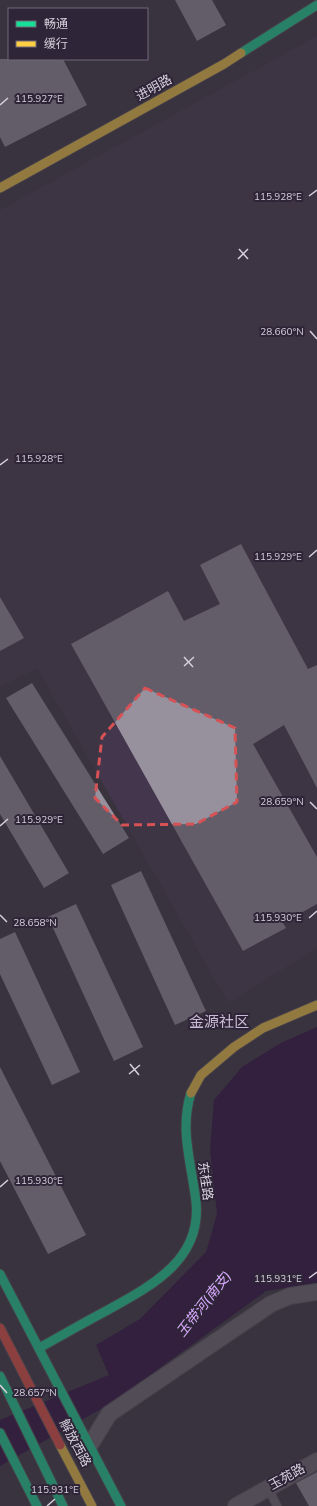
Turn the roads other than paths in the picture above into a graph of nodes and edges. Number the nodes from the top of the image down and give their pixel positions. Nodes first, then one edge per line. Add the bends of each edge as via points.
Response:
1 (317, 5) edge
2 (0, 188) edge
3 (317, 1005) edge
4 (0, 1274) edge
5 (317, 1292) edge
6 (0, 1328) edge
7 (39, 1348) junction
8 (0, 1376) edge
9 (0, 1433) edge
10 (90, 1445) junction
11 (317, 1461) edge
12 (268, 1488) junction
13 (61, 1503) edge
14 (37, 1506) edge
15 (92, 1506) edge
16 (121, 1506) edge
17 (236, 1506) edge
18 (277, 1506) edge

1 - 2 street, 进明路 via 224,64
3 - 7 street, 东桂路 via 263,1028 234,1047 201,1075 191,1092 187,1105 186,1144 196,1203 195,1227 182,1256 150,1287
4 - 7 street
5 - 10 street via 290,1296 271,1304 109,1414
6 - 15 street, 解放西路
7 - 10 street
8 - 13 street
9 - 14 street
10 - 16 street
11 - 12 street, 玉苑路
12 - 17 street, 玉苑路
12 - 18 lane

